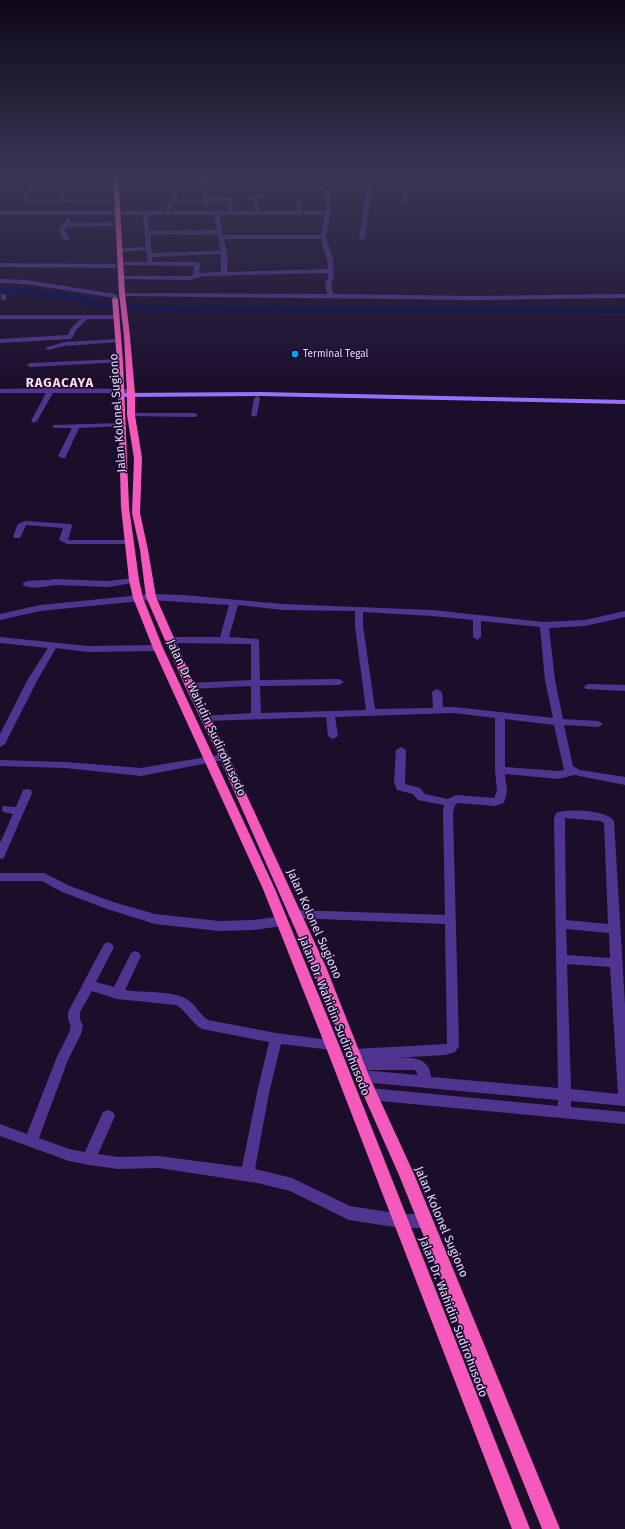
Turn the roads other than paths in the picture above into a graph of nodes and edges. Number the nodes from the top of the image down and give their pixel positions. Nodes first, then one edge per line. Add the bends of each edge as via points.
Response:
1 (115, 244) edge
2 (119, 244) edge
3 (149, 244) edge
4 (222, 244) edge
5 (325, 244) edge
6 (120, 250) junction
7 (149, 252) junction
8 (224, 252) junction
9 (150, 263) junction
10 (0, 265) edge
11 (118, 265) junction
12 (331, 271) junction
13 (224, 274) junction
14 (196, 276) junction
15 (121, 277) junction
16 (0, 281) edge
17 (330, 296) junction
18 (625, 296) edge
19 (119, 299) junction
20 (116, 315) junction
21 (0, 317) edge
22 (84, 318) junction
23 (0, 341) edge
24 (116, 342) junction
25 (48, 348) dead end
26 (118, 361) junction
27 (30, 365) dead end
28 (51, 390) junction
29 (0, 391) edge
30 (123, 394) junction
31 (208, 396) junction
32 (257, 398) junction
33 (431, 398) junction
34 (625, 402) edge
35 (195, 415) dead end
36 (254, 415) dead end
37 (131, 416) junction
38 (34, 421) dead end
39 (117, 425) junction
40 (55, 426) dead end
41 (77, 426) junction
42 (62, 456) dead end
43 (17, 536) dead end
44 (128, 542) junction
45 (134, 580) junction
46 (26, 584) dead end
47 (151, 597) junction
48 (138, 598) junction
49 (234, 603) junction
50 (359, 609) junction
51 (625, 614) edge
52 (0, 617) edge
53 (477, 618) junction
54 (544, 625) junction
55 (477, 637) dead end
56 (0, 640) edge
57 (169, 640) junction
58 (224, 640) junction
59 (53, 646) junction
60 (158, 648) junction
61 (340, 682) dead end
62 (256, 683) junction
63 (190, 686) junction
64 (589, 687) dead end
65 (625, 688) edge
66 (437, 692) dead end
67 (438, 710) junction
68 (371, 713) junction
69 (330, 714) junction
70 (500, 715) junction
71 (256, 716) junction
72 (205, 718) junction
73 (559, 722) junction
74 (598, 724) dead end
75 (333, 736) dead end
76 (0, 744) edge
77 (401, 750) dead end
78 (224, 758) junction
79 (210, 761) junction
80 (1, 764) edge
81 (500, 770) junction
82 (573, 772) junction
83 (625, 781) edge
84 (27, 793) dead end
85 (450, 803) junction
86 (7, 809) dead end
87 (20, 811) junction
88 (0, 855) edge
89 (0, 878) edge
90 (294, 914) junction
91 (451, 920) junction
92 (282, 921) junction
93 (560, 924) junction
94 (614, 929) junction
95 (108, 947) dead end
96 (135, 956) dead end
97 (562, 959) junction
98 (616, 963) junction
99 (89, 985) junction
100 (117, 994) junction
101 (276, 1038) junction
102 (332, 1045) junction
103 (359, 1065) junction
104 (370, 1094) junction
105 (565, 1094) junction
106 (625, 1094) edge
107 (625, 1100) edge
108 (565, 1112) junction
109 (108, 1116) dead end
110 (625, 1118) edge
111 (0, 1130) edge
112 (31, 1141) junction
113 (89, 1160) junction
114 (247, 1175) junction
115 (401, 1221) junction
116 (425, 1221) junction
117 (521, 1529) edge
118 (551, 1529) edge

1 - 11 highway
2 - 6 highway
3 - 7 street
4 - 8 street
5 - 12 street
6 - 7 street
6 - 11 highway
7 - 8 street
7 - 9 street
8 - 13 street
9 - 11 street
9 - 14 street via 198,264
10 - 11 street
11 - 15 highway
11 - 19 highway
12 - 13 street via 233,277
12 - 17 street via 328,283
13 - 14 street
14 - 15 street
15 - 19 highway
16 - 19 street via 26,282
17 - 18 street
17 - 19 street via 191,294
19 - 20 highway, Jalan Kolonel Sugiono
19 - 30 highway, Jalan Kolonel Sugiono via 124,315
20 - 22 street
20 - 24 highway, Jalan Kolonel Sugiono
21 - 22 street
22 - 23 street via 70,337
24 - 25 street via 64,344
24 - 26 highway, Jalan Kolonel Sugiono
26 - 27 street
26 - 30 highway, Jalan Kolonel Sugiono
28 - 29 street
28 - 30 street
28 - 38 street
30 - 31 main road
30 - 37 highway, Jalan Kolonel Sugiono
30 - 39 highway, Jalan Dr. Wahidin Sudirohusodo
31 - 32 main road
31 - 33 main road
32 - 33 main road
32 - 36 street
33 - 34 main road
35 - 37 street
37 - 47 highway, Jalan Kolonel Sugiono via 138,458 136,513
39 - 41 street
39 - 44 highway, Jalan Dr. Wahidin Sudirohusodo
40 - 41 street
41 - 42 street
43 - 44 street via 25,522 68,526 63,540 67,542
44 - 45 highway, Jalan Dr. Wahidin Sudirohusodo
45 - 46 street via 109,584
45 - 48 highway, Jalan Dr. Wahidin Sudirohusodo
47 - 48 street
47 - 49 street
47 - 57 highway, Jalan Kolonel Sugiono
48 - 52 street via 40,608
48 - 60 highway, Jalan Dr. Wahidin Sudirohusodo
49 - 50 street
49 - 58 street
50 - 53 street
50 - 68 street
51 - 54 street via 585,624
53 - 54 street
53 - 55 street
54 - 73 street via 550,680
56 - 59 street
57 - 58 street
57 - 63 highway, Jalan Kolonel Sugiono
58 - 62 street via 255,641
59 - 60 street via 88,649
59 - 76 street
60 - 79 highway, Jalan Dr. Wahidin Sudirohusodo
61 - 62 street
62 - 63 street
62 - 71 street
63 - 72 highway, Jalan Kolonel Sugiono
64 - 65 street
66 - 67 street
67 - 68 street
67 - 70 street
68 - 69 street
69 - 71 street
69 - 75 street
70 - 73 street
70 - 81 street
71 - 72 street
72 - 78 highway, Jalan Kolonel Sugiono
73 - 74 street
73 - 82 street via 567,766
77 - 85 street via 401,787 416,791 422,797
78 - 79 street
78 - 90 highway, Jalan Kolonel Sugiono
79 - 80 street via 141,772 64,765
79 - 92 highway, Jalan Dr. Wahidin Sudirohusodo
81 - 82 street via 559,775
81 - 85 street via 502,798 499,801 456,799
82 - 83 street
84 - 87 street
85 - 91 street via 448,812
86 - 87 street
87 - 88 street
89 - 92 street via 44,877 66,890 155,919 219,926
90 - 91 street
90 - 103 highway, Jalan Kolonel Sugiono via 319,967
91 - 103 street via 451,1048
92 - 102 highway, Jalan Dr. Wahidin Sudirohusodo
93 - 94 street
93 - 94 street via 560,816 564,814 605,817 609,821
93 - 97 street
94 - 98 street
95 - 99 street
96 - 100 street
97 - 98 street
97 - 105 street
98 - 106 street
99 - 100 street
99 - 112 street via 74,1012 77,1026 75,1034 62,1059
100 - 101 street via 181,1002 203,1024
101 - 102 street
101 - 114 street
102 - 115 highway, Jalan Dr. Wahidin Sudirohusodo
103 - 104 highway, Jalan Kolonel Sugiono
103 - 105 street via 424,1081
104 - 108 street
104 - 116 highway, Jalan Kolonel Sugiono
105 - 107 street
105 - 108 street
108 - 110 street
109 - 113 street
111 - 112 street
112 - 113 street
113 - 114 street via 118,1163 158,1162
114 - 115 street via 292,1185 349,1213
115 - 116 street
115 - 117 highway, Jalan Dr. Wahidin Sudirohusodo
116 - 118 highway, Jalan Kolonel Sugiono

